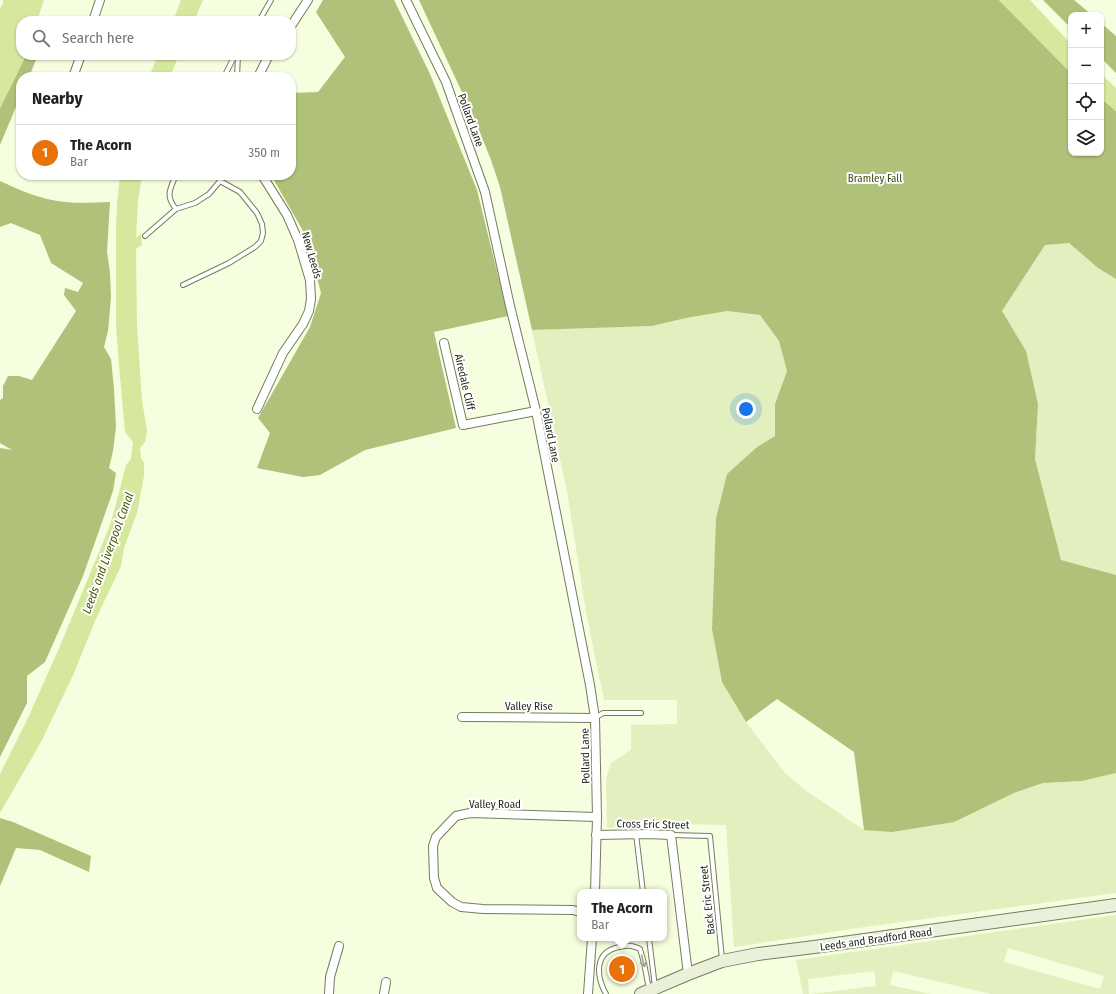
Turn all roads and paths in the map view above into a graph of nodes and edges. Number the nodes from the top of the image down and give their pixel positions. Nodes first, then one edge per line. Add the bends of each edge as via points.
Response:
1 (100, 0) edge
2 (271, 0) edge
3 (308, 0) edge
4 (406, 0) edge
5 (95, 16) edge
6 (262, 16) edge
7 (296, 18) edge
8 (79, 60) edge
9 (234, 60) edge
10 (237, 60) edge
11 (266, 60) edge
12 (75, 72) edge
13 (227, 72) edge
14 (237, 72) edge
15 (260, 72) edge
16 (174, 180) edge
17 (265, 180) edge
18 (220, 181) joint
19 (176, 209) junction
20 (145, 236) dead end
21 (183, 285) dead end
22 (444, 343) dead end
23 (257, 409) dead end
24 (536, 411) junction
25 (641, 713) dead end
26 (462, 716) dead end
27 (595, 718) junction
28 (596, 817) junction
29 (636, 834) junction
30 (596, 835) junction
31 (671, 836) junction
32 (710, 836) joint
33 (595, 889) edge
34 (643, 889) edge
35 (1116, 905) edge
36 (577, 911) edge
37 (592, 941) edge
38 (649, 941) edge
39 (339, 946) dead end
40 (722, 961) junction
41 (688, 974) junction
42 (386, 982) dead end
43 (648, 991) edge
44 (329, 994) edge
45 (384, 994) edge
46 (588, 994) edge
47 (606, 994) edge

1 - 5 street
2 - 6 lane
3 - 7 street
4 - 24 street, Pollard Lane via 446,82 485,192
8 - 12 street
9 - 13 lane
10 - 14 lane
11 - 15 street
16 - 19 lane via 169,194 170,202
17 - 23 street, New Leeds via 287,215 298,240 310,280 311,298 303,324 283,353
18 - 19 lane via 209,194 195,203
18 - 21 lane via 240,192 257,213 262,224 261,241 229,263
19 - 20 lane
22 - 24 street, Airedale Cliff via 464,425
24 - 27 street, Pollard Lane
25 - 27 lane via 603,714
26 - 27 street, Valley Rise
27 - 28 street, Pollard Lane
28 - 30 street, Pollard Lane
28 - 36 street, Valley Road via 470,813 456,816 436,837 433,846 434,878 437,888 461,907
29 - 30 street, Cross Eric Street
29 - 31 street, Cross Eric Street
29 - 34 lane
30 - 33 street, Pollard Lane
31 - 32 lane, Cross Eric Street
31 - 41 street
32 - 40 lane, Back Eric Street
35 - 40 main road, Leeds and Bradford Road
37 - 46 street
38 - 43 lane
39 - 44 street via 330,977
40 - 41 main road, Leeds and Bradford Road
41 - 43 main road, Leeds and Bradford Road
42 - 45 street
47 -> 43 lane via 598,972 600,959 611,948 629,944 640,949

